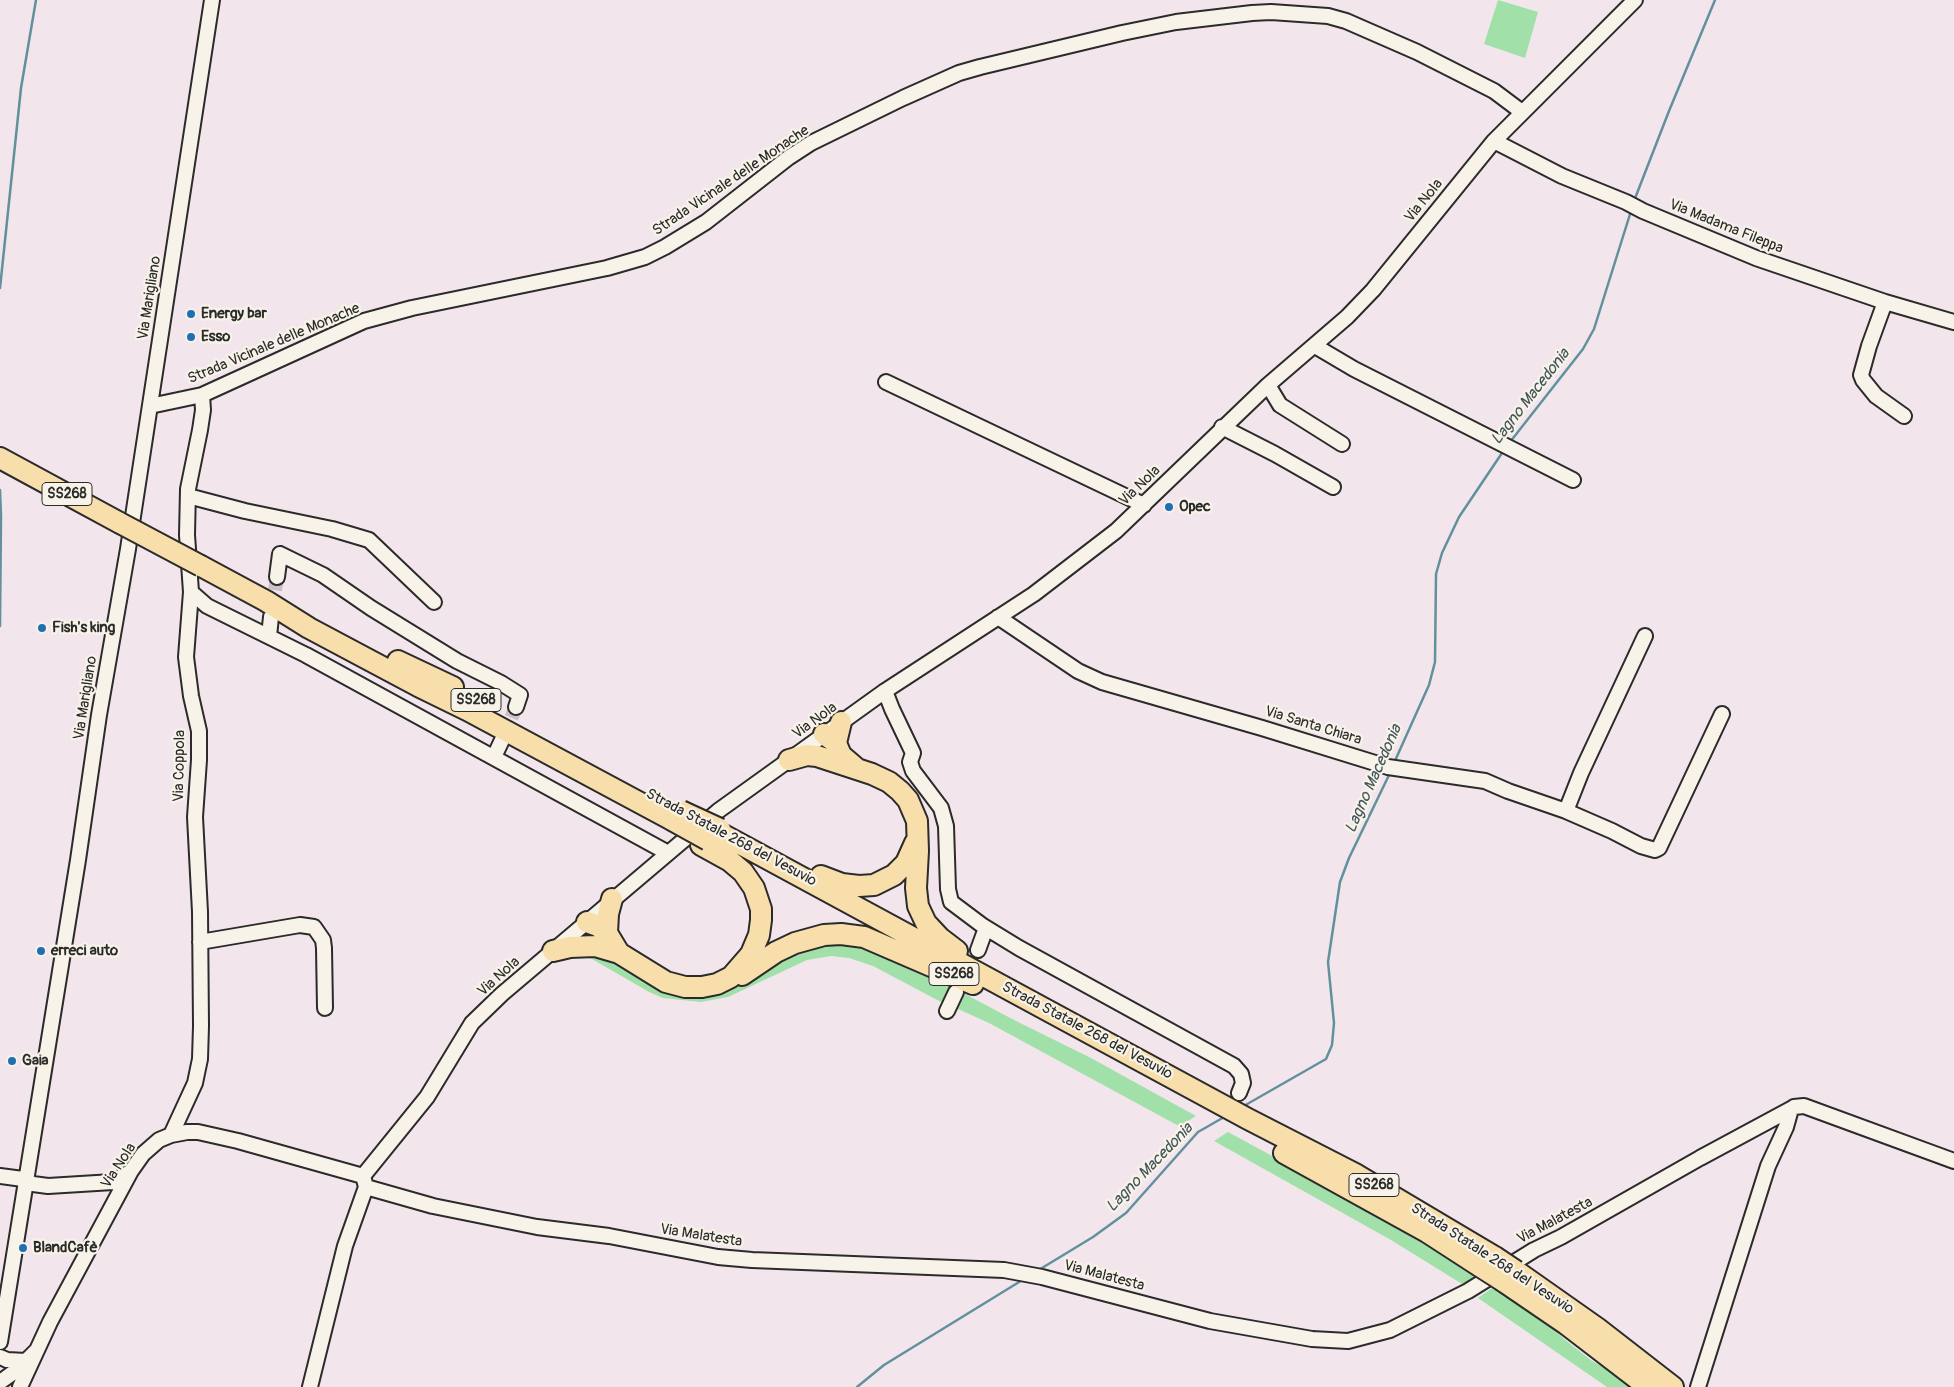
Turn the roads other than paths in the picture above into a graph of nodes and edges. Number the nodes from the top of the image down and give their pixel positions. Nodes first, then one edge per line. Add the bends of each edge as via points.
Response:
1 (212, 0) edge
2 (1635, 0) edge
3 (1522, 112) junction
4 (1494, 141) junction
5 (1885, 302) junction
6 (1954, 322) edge
7 (1315, 346) junction
8 (886, 382) dead end
9 (1268, 385) junction
10 (202, 395) junction
11 (150, 406) junction
12 (1904, 416) dead end
13 (1222, 428) junction
14 (1342, 444) dead end
15 (7, 462) edge
16 (1573, 480) dead end
17 (1333, 487) dead end
18 (188, 496) junction
19 (1144, 505) junction
20 (276, 577) tunnel mouth
21 (192, 592) junction
22 (434, 602) dead end
23 (268, 609) junction
24 (998, 618) junction
25 (269, 636) junction
26 (1645, 636) dead end
27 (885, 691) junction
28 (516, 707) tunnel mouth
29 (1722, 714) dead end
30 (841, 722) joint
31 (502, 740) tunnel mouth
32 (827, 744) junction
33 (494, 757) junction
34 (789, 760) joint
35 (1566, 811) junction
36 (673, 819) junction
37 (918, 834) junction
38 (712, 837) junction
39 (668, 853) junction
40 (612, 899) junction
41 (585, 923) junction
42 (986, 928) junction
43 (601, 940) junction
44 (200, 942) junction
45 (978, 950) dead end
46 (553, 951) junction
47 (731, 977) junction
48 (964, 988) junction
49 (325, 1008) dead end
50 (947, 1011) dead end
51 (1072, 1024) junction
52 (1239, 1093) dead end
53 (1206, 1104) junction
54 (1790, 1109) junction
55 (171, 1135) junction
56 (1954, 1160) edge
57 (131, 1171) junction
58 (0, 1176) edge
59 (27, 1180) junction
60 (365, 1182) junction
61 (1510, 1276) junction
62 (0, 1342) edge
63 (37, 1350) junction
64 (0, 1357) edge
65 (26, 1361) junction
66 (0, 1382) edge
67 (20, 1387) edge
68 (310, 1387) edge
69 (1648, 1387) edge
70 (1673, 1387) edge
71 (1698, 1387) edge

1 - 11 street, Via Marigliano
2 - 3 street, Via Nola
3 - 4 street, Via Nola
3 - 10 street, Strada Vicinale delle Monache via 1494,91 1346,20 1271,12 1176,22 959,73 811,144 706,222 645,257 364,321
4 - 5 street, Via Madama Fileppa via 1562,176 1756,258
4 - 7 street, Via Nola via 1373,290
5 - 6 street, Via Madama Fileppa
5 - 12 street via 1861,375 1876,396
7 - 9 street, Via Nola
7 - 16 street
8 - 19 street
9 - 13 street, Via Nola
9 - 14 street via 1280,405
10 - 11 street, Strada Vicinale delle Monache
10 - 18 street, Via Coppola via 200,430
11 - 59 street, Via Marigliano
13 - 17 street
13 - 19 street, Via Nola
15 - 23 highway, Strada Statale 268 del Vesuvio / SS268, bridge via 201,566
18 - 21 street, Via Coppola via 187,535
18 - 22 street via 369,540
19 - 24 street, Via Nola via 1062,574
20 - 28 street via 280,554 323,575 449,656 520,695
21 - 25 street via 207,606
21 - 44 street, Via Coppola via 186,657 199,731 195,817
23 - 25 street
23 - 36 highway, Strada Statale 268 del Vesuvio / SS268
23 - 36 highway, Strada Statale 268 del Vesuvio / SS268 via 314,621 451,686
24 - 27 street, Via Nola
24 - 35 street, Via Santa Chiara via 1078,671 1102,682 1388,766 1485,781
25 - 33 street
26 - 35 street
27 - 30 street, Via Nola
27 - 42 street via 913,753 910,762 913,771 941,808 946,826 951,902
29 - 35 street, Via Santa Chiara via 1659,848 1641,846
30 - 32 highway
31 - 33 street
32 - 34 highway, SS268 via 817,756
32 - 37 highway, SS268 via 854,766 890,782 900,791 912,808
33 - 39 street
34 - 39 street, Via Nola via 718,811
36 - 38 highway, Strada Statale 268 del Vesuvio / SS268, bridge
37 - 38 highway, SS268 via 906,862 894,875 874,885 859,886 842,884
37 - 51 highway, SS268 via 916,888 918,906 926,923 961,955
38 - 47 highway, SS268 via 754,888 760,909 759,935 751,954
38 - 48 highway, Strada Statale 268 del Vesuvio / SS268
38 - 51 highway, Strada Statale 268 del Vesuvio / SS268
39 - 40 street, Via Nola
40 - 41 street, Via Nola
40 - 43 highway
41 - 43 highway via 598,926
41 - 46 street, Via Nola
42 - 45 street
42 - 52 street via 1234,1066 1243,1083
43 - 46 highway
43 - 47 highway, SS268 via 666,982 702,987
44 - 49 street via 300,926 314,927 323,940
44 - 55 street, Via Coppola via 200,1059 195,1083
46 - 60 street, Via Nola via 472,1023 428,1096
47 - 48 highway, SS268 via 739,977 795,942 841,934 864,937
48 - 50 street
48 - 53 highway, Strada Statale 268 del Vesuvio / SS268
51 - 53 highway, Strada Statale 268 del Vesuvio / SS268
53 - 61 highway, Strada Statale 268 del Vesuvio / SS268, bridge via 1388,1210
54 - 56 street, Via Malatesta via 1804,1106
54 - 60 street, Via Malatesta via 1534,1250 1460,1295 1390,1330 1348,1341 1312,1339 1210,1322 1081,1286 1004,1270 718,1257 433,1206
54 - 71 street via 1786,1127 1768,1166
55 - 57 street, Via Nola via 159,1140 143,1154
55 - 60 street, Via Nola via 198,1132 218,1136
57 - 59 street via 113,1182 48,1186
57 - 63 street, Via Nola
58 - 59 street
59 - 62 street, Via Marigliano
60 - 68 street via 345,1246
61 - 69 highway, Strada Statale 268 del Vesuvio / SS268
61 - 70 highway, Strada Statale 268 del Vesuvio / SS268 via 1597,1328
63 - 65 street, Via Nola
63 - 67 street, Via Nola
64 - 65 street
65 - 66 street, Via Nola

